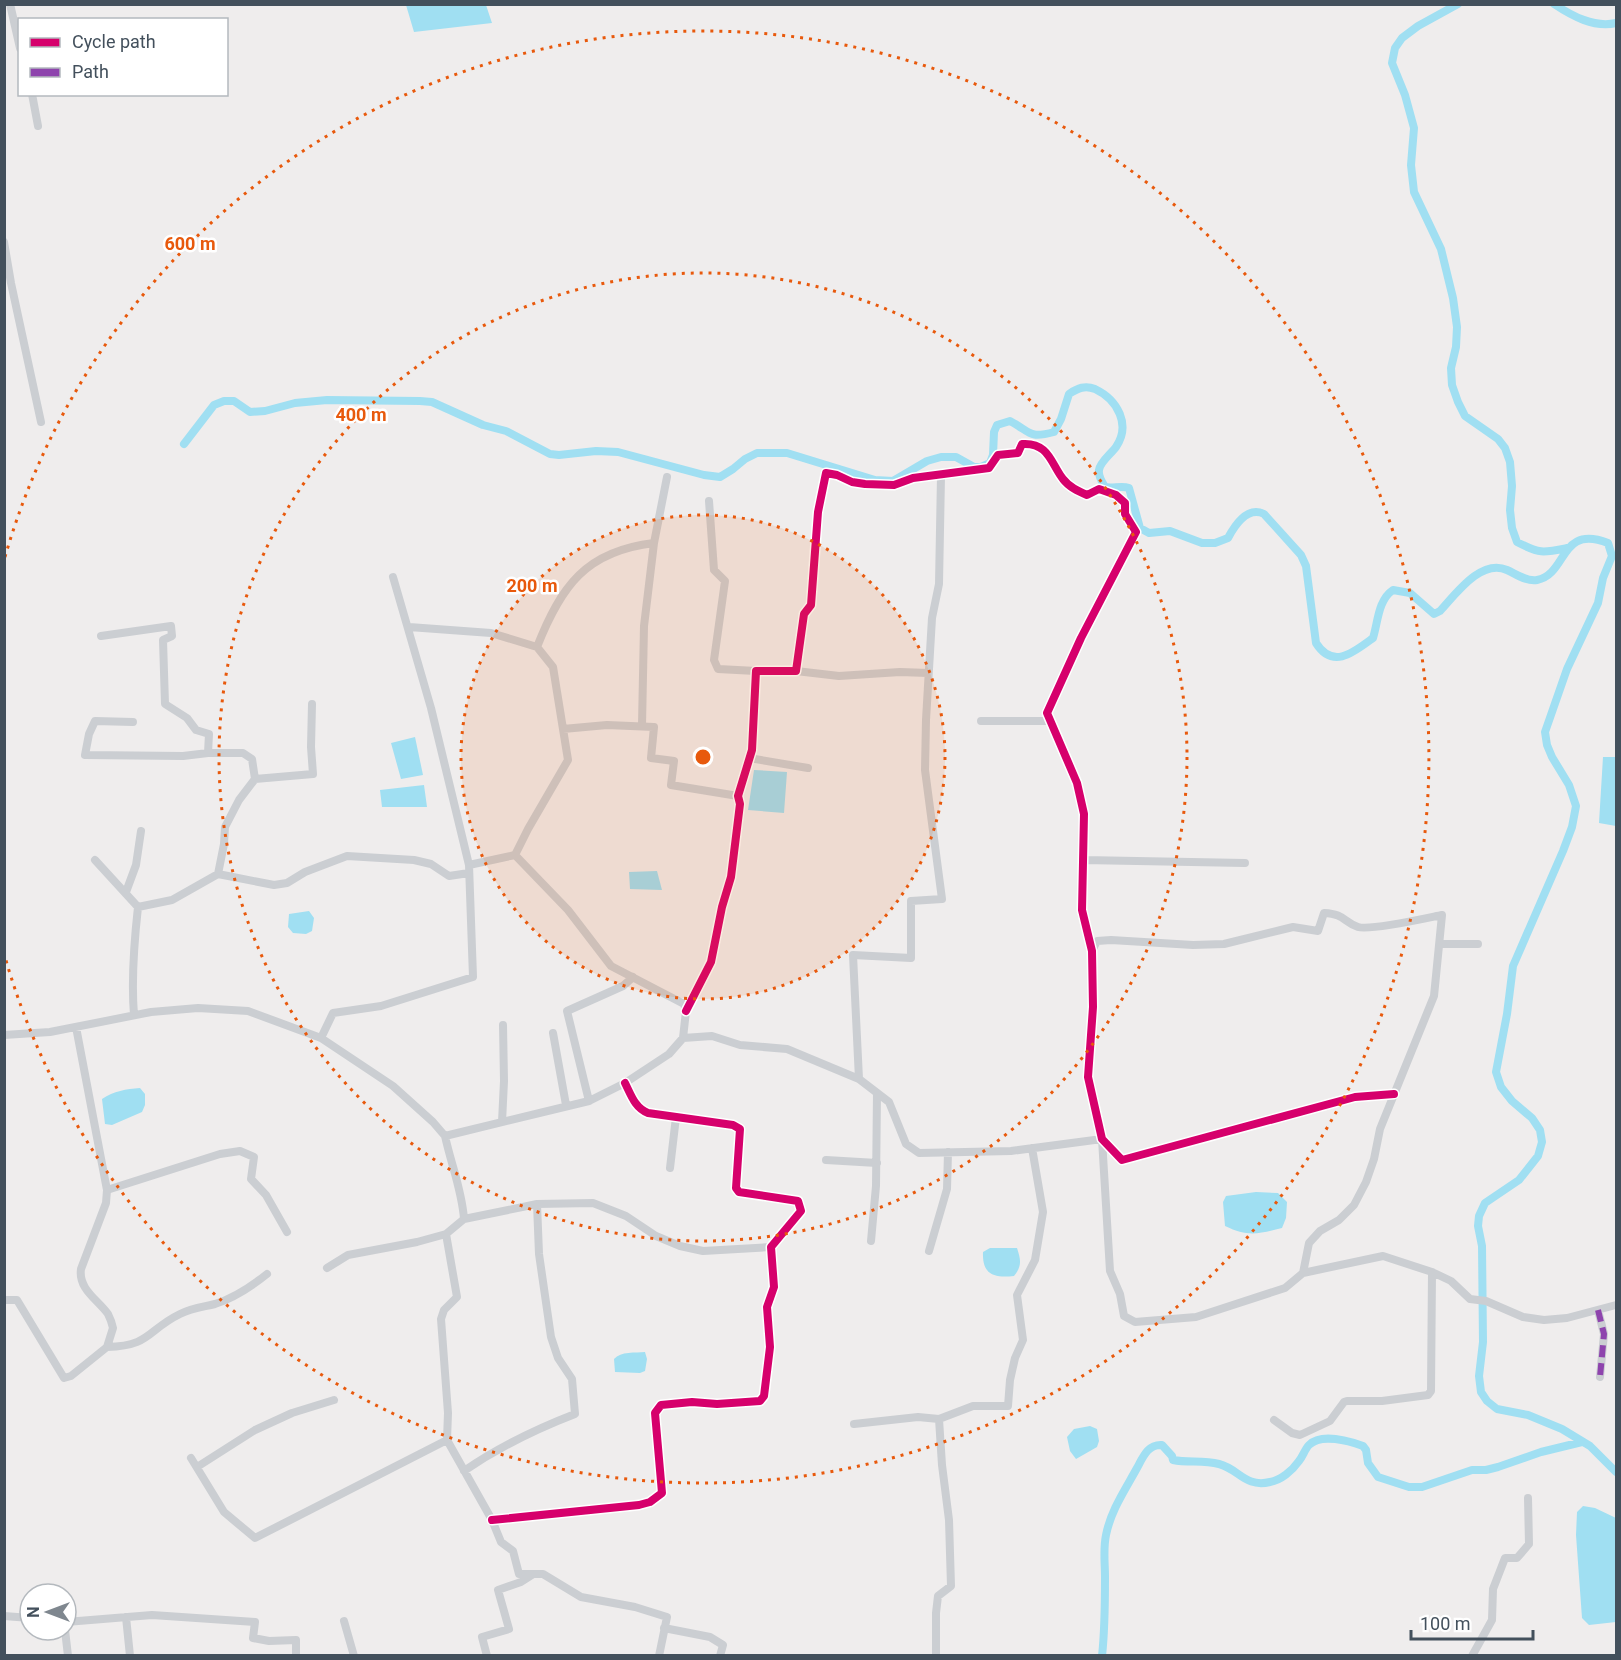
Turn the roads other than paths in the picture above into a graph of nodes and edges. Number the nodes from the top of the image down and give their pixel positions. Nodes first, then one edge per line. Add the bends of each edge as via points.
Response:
1 (10, 4) edge
2 (18, 39) edge
3 (32, 96) edge
4 (38, 126) dead end
5 (4, 242) edge
6 (41, 422) dead end
7 (941, 476) junction
8 (668, 477) dead end
9 (709, 501) dead end
10 (654, 543) junction
11 (393, 577) dead end
12 (409, 627) junction
13 (101, 636) dead end
14 (537, 647) junction
15 (756, 671) junction
16 (796, 671) junction
17 (928, 673) junction
18 (312, 704) dead end
19 (981, 721) dead end
20 (1049, 721) junction
21 (133, 722) dead end
22 (642, 725) junction
23 (563, 729) junction
24 (208, 753) junction
25 (749, 758) junction
26 (808, 768) dead end
27 (255, 779) junction
28 (738, 796) junction
29 (141, 831) dead end
30 (515, 855) junction
31 (95, 860) dead end
32 (1083, 860) junction
33 (1245, 863) dead end
34 (469, 869) junction
35 (218, 874) junction
36 (126, 892) junction
37 (138, 908) junction
38 (1440, 945) junction
39 (1478, 945) dead end
40 (1092, 951) junction
41 (633, 977) junction
42 (686, 1011) junction
43 (134, 1015) junction
44 (503, 1025) dead end
45 (76, 1027) junction
46 (553, 1033) dead end
47 (4, 1035) edge
48 (321, 1038) junction
49 (683, 1038) junction
50 (860, 1079) junction
51 (625, 1083) junction
52 (877, 1093) junction
53 (1394, 1094) junction
54 (589, 1101) junction
55 (566, 1106) junction
56 (676, 1117) junction
57 (502, 1122) junction
58 (445, 1136) junction
59 (1102, 1139) junction
60 (1032, 1148) junction
61 (948, 1152) junction
62 (826, 1160) dead end
63 (877, 1163) junction
64 (670, 1168) dead end
65 (107, 1190) junction
66 (537, 1204) junction
67 (464, 1219) junction
68 (287, 1232) dead end
69 (446, 1234) junction
70 (871, 1241) dead end
71 (771, 1247) junction
72 (929, 1251) dead end
73 (327, 1268) dead end
74 (1432, 1272) junction
75 (1303, 1273) junction
76 (267, 1274) dead end
77 (4, 1300) edge
78 (1617, 1305) edge
79 (1598, 1310) junction
80 (107, 1347) junction
81 (1599, 1377) dead end
82 (334, 1400) dead end
83 (939, 1419) junction
84 (1274, 1420) dead end
85 (855, 1424) dead end
86 (447, 1440) junction
87 (191, 1458) dead end
88 (197, 1467) junction
89 (464, 1471) junction
90 (1528, 1498) dead end
91 (492, 1520) junction
92 (534, 1574) junction
93 (126, 1617) junction
94 (78, 1621) edge
95 (344, 1621) dead end
96 (664, 1628) junction
97 (130, 1656) edge
98 (296, 1656) edge
99 (354, 1656) edge
100 (487, 1656) edge
101 (659, 1656) edge
102 (720, 1656) edge
103 (936, 1656) edge
104 (1472, 1656) edge

1 - 2 street
3 - 4 street
5 - 6 street
7 - 16 street via 882,485 852,482 826,473 818,512 811,605 804,614
7 - 17 street via 939,584
7 - 20 street via 989,468 998,456 1018,453 1022,444 1028,444 1053,460 1062,478 1076,490 1087,495 1099,489 1125,503 1125,514 1136,532 1052,702 1047,713
8 - 10 street
9 - 15 street via 714,570 725,580 714,660 718,669
10 - 14 street via 629,546 585,568 565,590
10 - 22 street via 644,626
11 - 12 street
12 - 14 street via 491,633
12 - 34 street
13 - 24 street via 171,626 172,636 163,640 165,704 196,729 209,734
14 - 23 street via 553,667
15 - 16 street
15 - 25 street
16 - 17 street via 838,676
17 - 50 street via 925,770 942,899 911,901 911,958 853,956
18 - 27 street via 313,774
19 - 20 street
20 - 32 street via 1077,783 1084,814
21 - 24 street via 95,722 85,754
22 - 23 street
22 - 28 street via 654,727 651,759 674,761 671,785
23 - 30 street via 568,760
24 - 27 street via 243,753 252,759
25 - 26 street
25 - 28 street
27 - 35 street via 225,826
28 - 42 street via 731,877 711,962
29 - 36 street via 136,865
30 - 34 street
30 - 41 street via 568,910 611,966
31 - 36 street
32 - 33 street
32 - 40 street via 1082,910
34 - 35 street via 449,876 431,864 414,860 347,856 274,885
34 - 48 street via 473,976 381,1006 333,1013
35 - 37 street via 172,900
36 - 37 street
37 - 43 street
38 - 39 street
38 - 40 street via 1442,915 1359,928 1337,914 1324,913 1318,931 1293,927 1224,944 1097,941
38 - 53 street via 1434,996
40 - 59 street via 1088,1077
41 - 42 street via 678,999
41 - 54 street via 624,986 567,1011
42 - 49 street
43 - 45 street
43 - 48 street via 198,1008 248,1011
44 - 57 street
45 - 47 street
45 - 65 street
46 - 55 street
48 - 58 street via 393,1086
49 - 50 street via 712,1036 740,1045 787,1049
49 - 51 street via 669,1054
50 - 52 street
51 - 54 street
51 - 56 street via 641,1110
52 - 61 street via 889,1102 906,1144 919,1152
52 - 63 street
53 - 59 street via 1354,1097 1122,1160
53 - 75 street via 1366,1182 1354,1205 1309,1243
54 - 55 street
55 - 57 street
56 - 64 street
56 - 71 street via 740,1129 736,1188 739,1192 798,1201 801,1211
57 - 58 street
58 - 67 street
59 - 60 street
59 - 75 street via 1110,1271 1125,1316 1135,1322 1196,1317 1285,1288
60 - 61 street
60 - 83 street via 1043,1212 1035,1260 1017,1295 1023,1340 1015,1358 1008,1406 974,1406
61 - 72 street via 947,1189
62 - 63 street
63 - 70 street
65 - 68 street via 240,1151 254,1157 251,1179 266,1195
65 - 80 street via 80,1278 108,1315 113,1328
66 - 67 street
66 - 71 street via 593,1203 626,1216 656,1236 703,1251
66 - 89 street via 539,1254 551,1337 558,1358 572,1379 575,1414 539,1427
67 - 69 street
69 - 73 street via 348,1255
69 - 86 street via 457,1297 441,1319
71 - 91 street via 774,1287 767,1308 770,1347 764,1396 760,1401 661,1405 655,1413 662,1493 650,1502
74 - 75 street via 1383,1256
74 - 79 street via 1451,1281 1470,1299 1486,1301 1523,1317 1567,1318
74 - 84 street via 1428,1395 1347,1401 1330,1420 1300,1435
76 - 80 street via 239,1294 177,1315 144,1340 126,1347
77 - 80 street via 17,1300 64,1378
78 - 79 street
79 - 81 street via 1604,1334
82 - 88 street via 255,1430
83 - 85 street via 918,1417
83 - 103 street via 951,1586 938,1596
86 - 88 street via 255,1538 224,1512
86 - 89 street
87 - 88 street
89 - 91 street
90 - 104 street via 1529,1544 1517,1558 1505,1558 1493,1589 1492,1620
91 - 92 street via 501,1542 513,1551 519,1574
92 - 96 street via 543,1574 581,1597 667,1617
92 - 100 street via 498,1590 509,1629 482,1637
93 - 94 street
93 - 97 street
93 - 98 street via 152,1615 255,1622 253,1638 296,1640
95 - 99 street
96 - 101 street
96 - 102 street via 710,1637 723,1645

